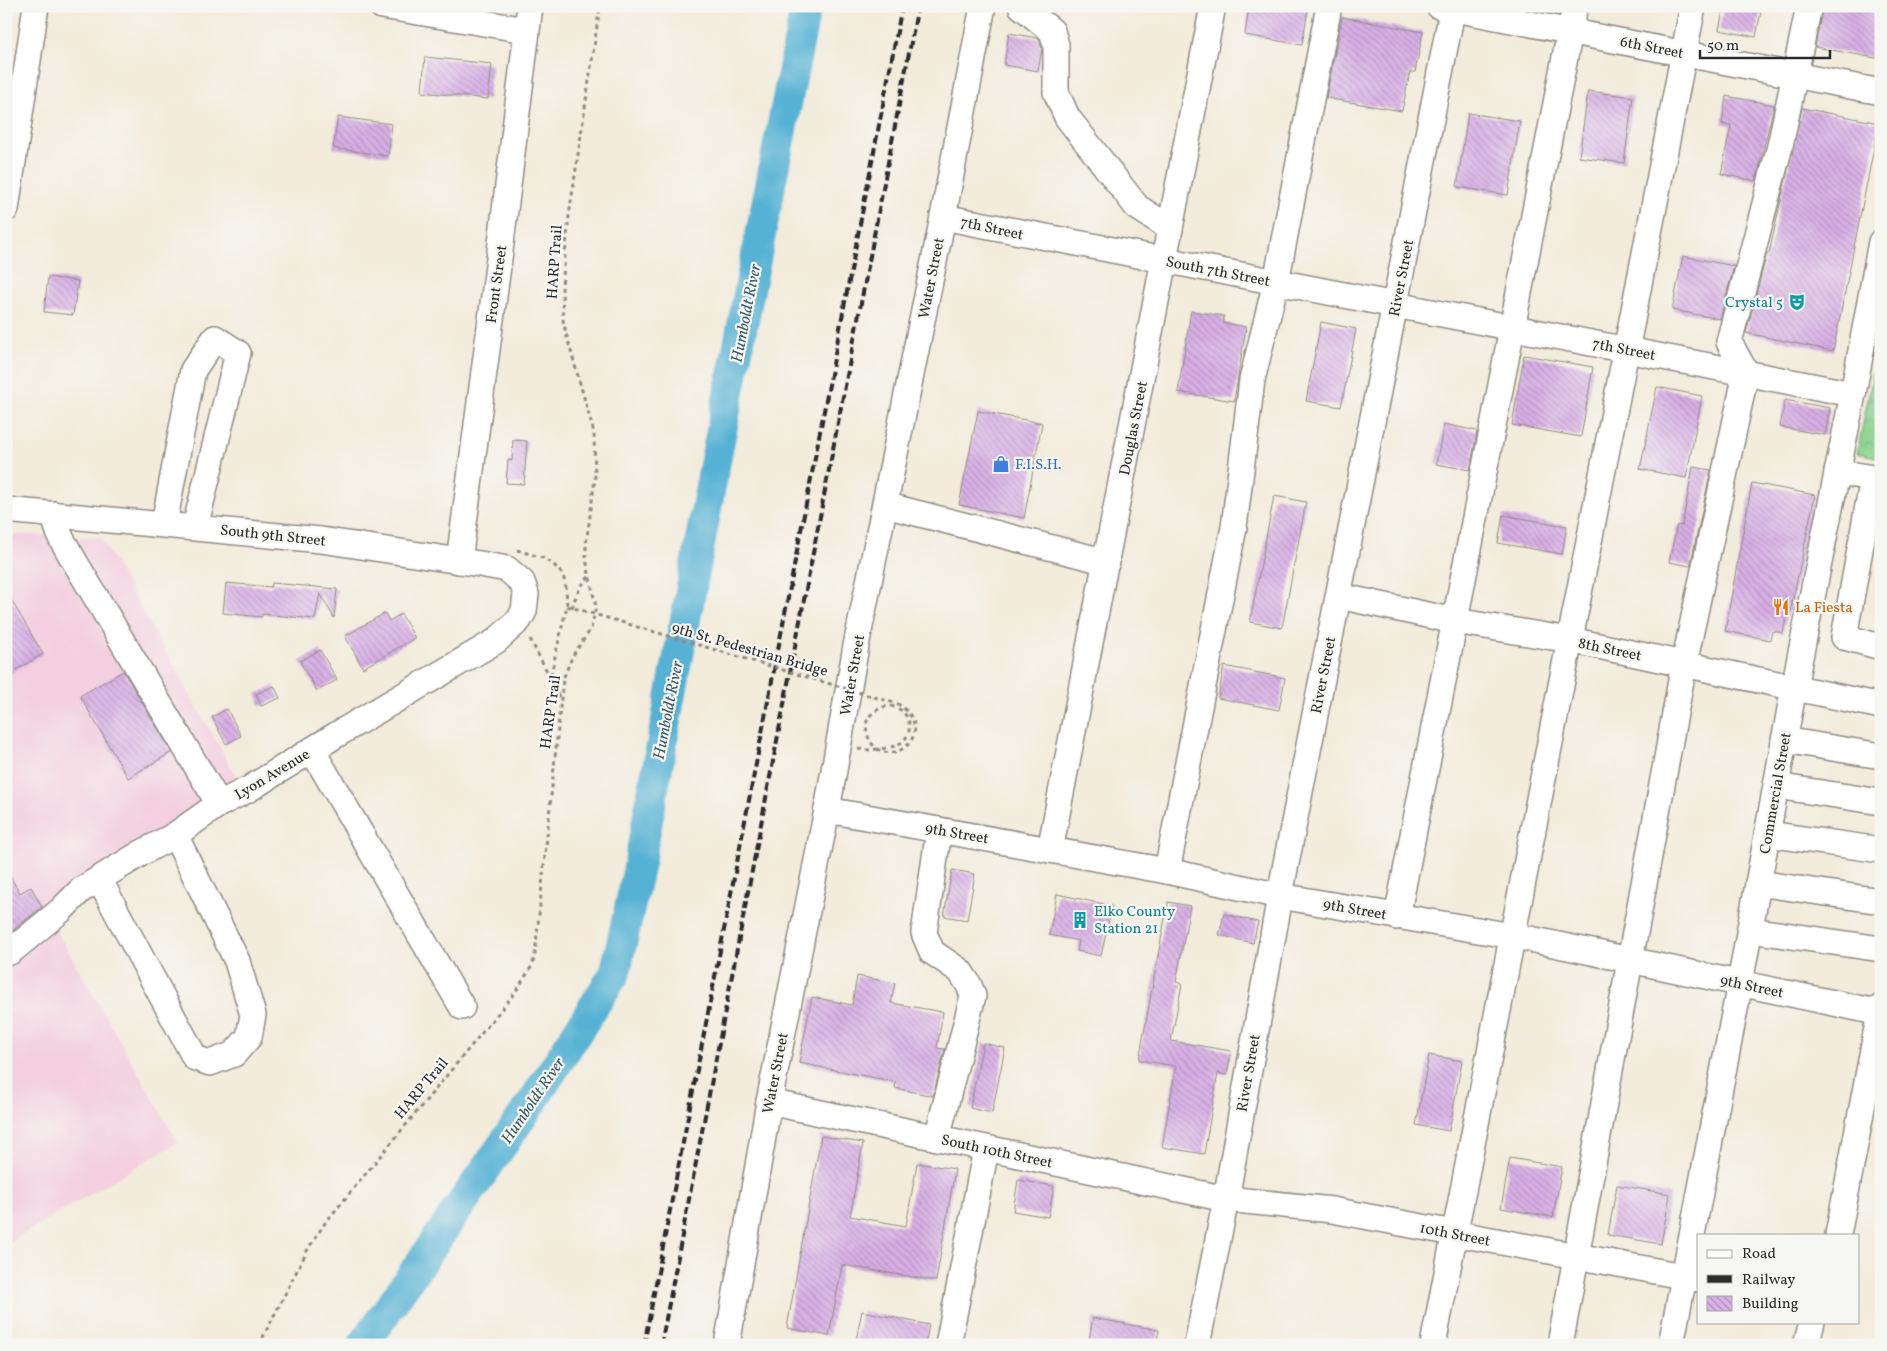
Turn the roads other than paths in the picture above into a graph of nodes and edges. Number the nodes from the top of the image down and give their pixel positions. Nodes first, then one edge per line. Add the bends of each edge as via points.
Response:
1 (36, 6) edge
2 (382, 6) edge
3 (983, 6) edge
4 (1021, 6) edge
5 (1213, 6) edge
6 (1329, 6) edge
7 (1575, 6) edge
8 (1693, 6) edge
9 (1809, 6) edge
10 (1448, 7) edge
11 (528, 18) edge
12 (1570, 32) junction
13 (1684, 53) junction
14 (1796, 75) junction
15 (1881, 92) edge
16 (6, 209) edge
17 (943, 218) junction
18 (1170, 228) junction
19 (1041, 238) joint
20 (1880, 250) edge
21 (1165, 261) junction
22 (1276, 282) junction
23 (1395, 305) junction
24 (1875, 309) edge
25 (1512, 327) junction
26 (1626, 349) junction
27 (1746, 373) junction
28 (1853, 394) junction
29 (1837, 472) junction
30 (885, 505) junction
31 (6, 510) edge
32 (53, 514) junction
33 (164, 524) junction
34 (195, 527) junction
35 (459, 561) junction
36 (1107, 562) junction
37 (1339, 596) junction
38 (519, 620) joint
39 (1455, 621) junction
40 (1570, 640) junction
41 (1881, 647) edge
42 (1684, 664) junction
43 (1794, 687) junction
44 (1881, 706) edge
45 (1784, 740) junction
46 (312, 750) junction
47 (1881, 756) edge
48 (1776, 786) junction
49 (1881, 802) edge
50 (219, 804) junction
51 (827, 810) junction
52 (939, 830) junction
53 (1767, 834) junction
54 (175, 835) junction
55 (1050, 850) junction
56 (1881, 850) edge
57 (1166, 871) junction
58 (99, 879) junction
59 (1758, 883) junction
60 (1280, 896) junction
61 (1881, 901) edge
62 (1396, 917) junction
63 (1750, 930) junction
64 (1512, 937) junction
65 (1881, 949) edge
66 (10, 952) dead end
67 (1629, 960) junction
68 (1740, 983) junction
69 (462, 1006) dead end
70 (1880, 1011) edge
71 (769, 1102) junction
72 (937, 1138) junction
73 (986, 1149) junction
74 (1226, 1199) junction
75 (1455, 1234) junction
76 (1698, 1234) edge
77 (1838, 1234) edge
78 (1697, 1242) edge
79 (1577, 1257) junction
80 (1691, 1278) edge
81 (1811, 1324) edge
82 (727, 1345) edge
83 (948, 1345) edge
84 (1197, 1345) edge
85 (1433, 1345) edge
86 (1560, 1345) edge
87 (1671, 1345) edge
88 (1806, 1345) edge

1 - 16 street
2 - 11 street
3 - 17 street, Water Street
4 - 18 street via 1052,31 1056,45 1056,92 1066,117 1137,206
5 - 18 street, Douglas Street
6 - 22 street
7 - 12 street
8 - 13 street
9 - 14 street
10 - 12 street, 6th Street
10 - 23 street, River Street
11 - 35 street, Front Street
12 - 13 street, 6th Street
12 - 25 street
13 - 14 street, 6th Street
13 - 26 street
14 - 15 street, 6th Street
14 - 27 street via 1729,342
17 - 19 street, 7th Street
17 - 30 street, Water Street
18 - 21 street, Douglas Street
19 - 21 street, South 7th Street
20 - 24 street, Commercial Street
21 - 22 street, South 7th Street
21 - 36 street, Douglas Street
22 - 23 street, South 7th Street
22 - 57 street via 1252,380 1234,527
23 - 25 street, 7th Street
23 - 37 street, River Street
24 - 28 street, Commercial Street
25 - 26 street, 7th Street
25 - 39 street
26 - 27 street, 7th Street
26 - 40 street
27 - 28 street, 7th Street
27 - 42 street
28 - 29 street, Commercial Street
29 - 41 street via 1873,478 1844,636
29 - 43 street, Commercial Street
30 - 36 street
30 - 51 street, Water Street
31 - 32 street, South 9th Street
32 - 33 street, South 9th Street
32 - 50 street via 61,538
33 - 34 street, South 9th Street
33 - 34 street via 193,370 215,338 238,353
34 - 35 street, South 9th Street via 321,540
35 - 38 street, South 9th Street via 508,569 522,582 526,594
36 - 55 street, Douglas Street
37 - 39 street, 8th Street
37 - 60 street, River Street
38 - 46 street, Lyon Avenue via 496,642
39 - 40 street, 8th Street
39 - 62 street
40 - 42 street, 8th Street
40 - 64 street
42 - 43 street, 8th Street
42 - 67 street
43 - 44 street, 8th Street
43 - 45 street, Commercial Street
45 - 47 street
45 - 48 street, Commercial Street
46 - 50 street, Lyon Avenue
46 - 69 street
48 - 49 street
48 - 53 street, Commercial Street
50 - 54 street, Lyon Avenue
51 - 52 street, 9th Street
51 - 71 street, Water Street
52 - 55 street, 9th Street
52 - 72 street via 924,933 932,952 960,971 973,996
53 - 56 street
53 - 59 street, Commercial Street
54 - 58 street, Lyon Avenue
54 - 58 street via 237,961 253,1015 249,1037 234,1054 210,1063 195,1058
55 - 57 street, 9th Street
57 - 60 street, 9th Street
58 - 66 street, Lyon Avenue via 81,890
59 - 61 street
59 - 63 street, Commercial Street
60 - 62 street, 9th Street
60 - 74 street, River Street
62 - 64 street, 9th Street
63 - 65 street
63 - 68 street, Commercial Street
64 - 67 street, 9th Street
64 - 75 street
67 - 68 street, 9th Street
67 - 79 street
68 - 70 street, 9th Street
68 - 76 street, Commercial Street
70 - 77 street
71 - 72 street, South 10th Street
71 - 82 street, Water Street
72 - 73 street, South 10th Street
73 - 74 street, South 10th Street
73 - 83 street
74 - 75 street, 10th Street via 1332,1210
74 - 84 street, River Street
75 - 79 street, 10th Street
75 - 85 street
78 - 80 street, Commercial Street
79 - 80 street, 10th Street
79 - 86 street
80 - 87 street, Commercial Street
81 - 88 street

